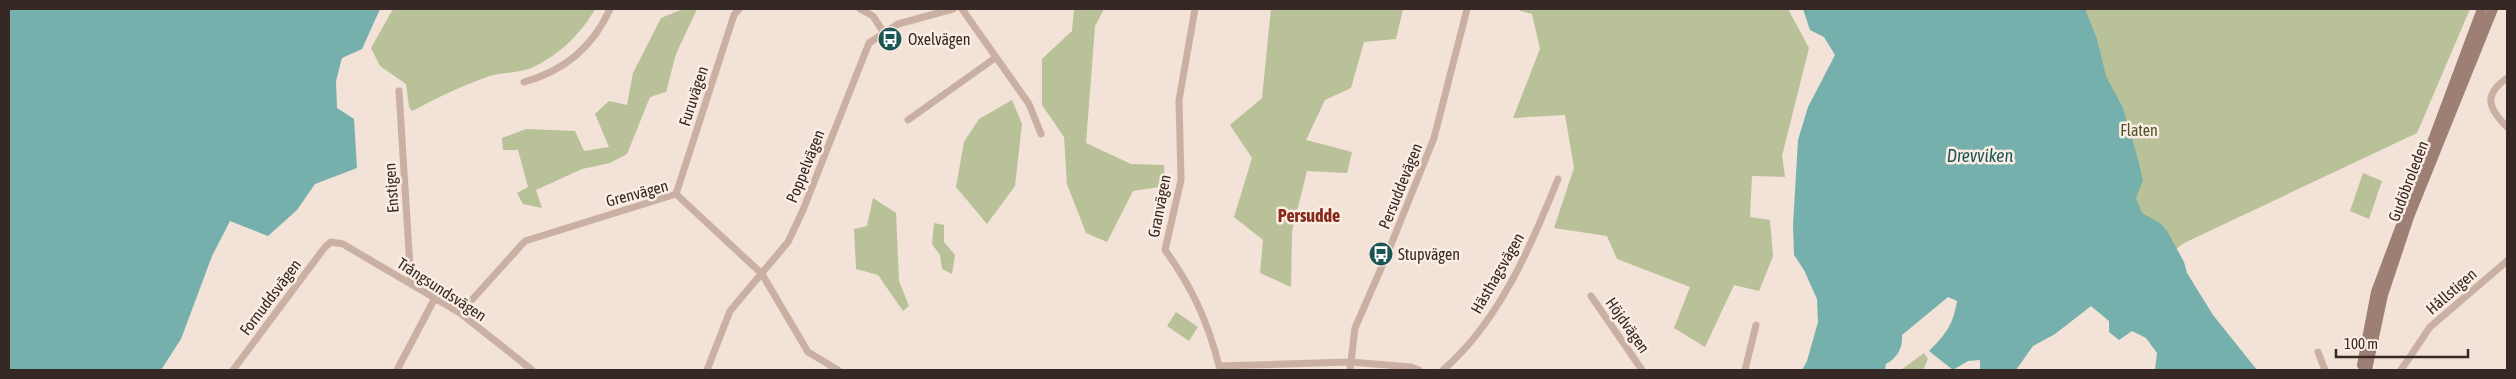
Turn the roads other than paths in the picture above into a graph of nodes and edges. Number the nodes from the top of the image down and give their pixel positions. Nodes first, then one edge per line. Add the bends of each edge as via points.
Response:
1 (610, 9) edge
2 (739, 9) edge
3 (860, 9) edge
4 (953, 9) edge
5 (962, 9) edge
6 (1195, 9) edge
7 (1467, 9) edge
8 (2482, 9) edge
9 (2493, 9) edge
10 (884, 33) junction
11 (994, 58) junction
12 (2507, 78) edge
13 (524, 82) dead end
14 (399, 91) dead end
15 (908, 120) dead end
16 (2507, 127) edge
17 (1041, 134) dead end
18 (1558, 179) dead end
19 (676, 194) junction
20 (331, 242) joint
21 (2507, 261) edge
22 (762, 274) junction
23 (411, 284) junction
24 (1591, 296) dead end
25 (435, 298) junction
26 (460, 313) junction
27 (1756, 326) dead end
28 (2318, 352) dead end
29 (1350, 362) junction
30 (1229, 368) edge
31 (233, 370) edge
32 (397, 370) edge
33 (532, 370) edge
34 (707, 370) edge
35 (838, 370) edge
36 (1350, 370) edge
37 (1420, 370) edge
38 (1443, 370) edge
39 (1642, 370) edge
40 (1745, 370) edge
41 (2325, 370) edge
42 (2360, 370) edge
43 (2367, 370) edge
44 (2401, 370) edge

1 - 13 street via 585,49 546,76
2 - 19 street, Furuvägen via 734,15
3 - 10 street via 873,16
4 - 10 street, Poppelvägen via 898,24
5 - 11 street
6 - 30 street, Granvägen via 1179,100 1181,180 1165,250 1186,278 1210,332 1219,366
7 - 29 street, Persuddevägen via 1434,138 1355,328
8 - 42 main road, Gudöbroleden via 2376,292
9 - 43 main road, Gudöbroleden via 2409,217 2383,295
10 - 22 street, Poppelvägen via 868,43 803,210 788,242
11 - 15 street
11 - 17 street via 1029,104
12 - 16 street via 2495,87 2490,100 2493,112
14 - 23 street, Enstigen
18 - 38 street, Hästhagsvägen via 1538,228 1493,313
19 - 22 street, Grenvägen
19 - 26 street, Grenvägen via 525,240
20 - 23 street, Trångsundsvägen via 343,244
20 - 31 street, Fornuddsvägen
21 - 44 street, Hållstigen via 2430,327
22 - 34 street, Poppelvägen via 730,311
22 - 35 street, Grenvägen via 808,352
23 - 25 street, Trångsundsvägen
24 - 39 street, Höjdvägen
25 - 26 street, Trångsundsvägen
25 - 32 street
26 - 33 street, Trångsundsvägen
27 - 40 street
28 - 41 street
29 - 30 street
29 - 36 street, Persuddevägen
29 - 37 street

